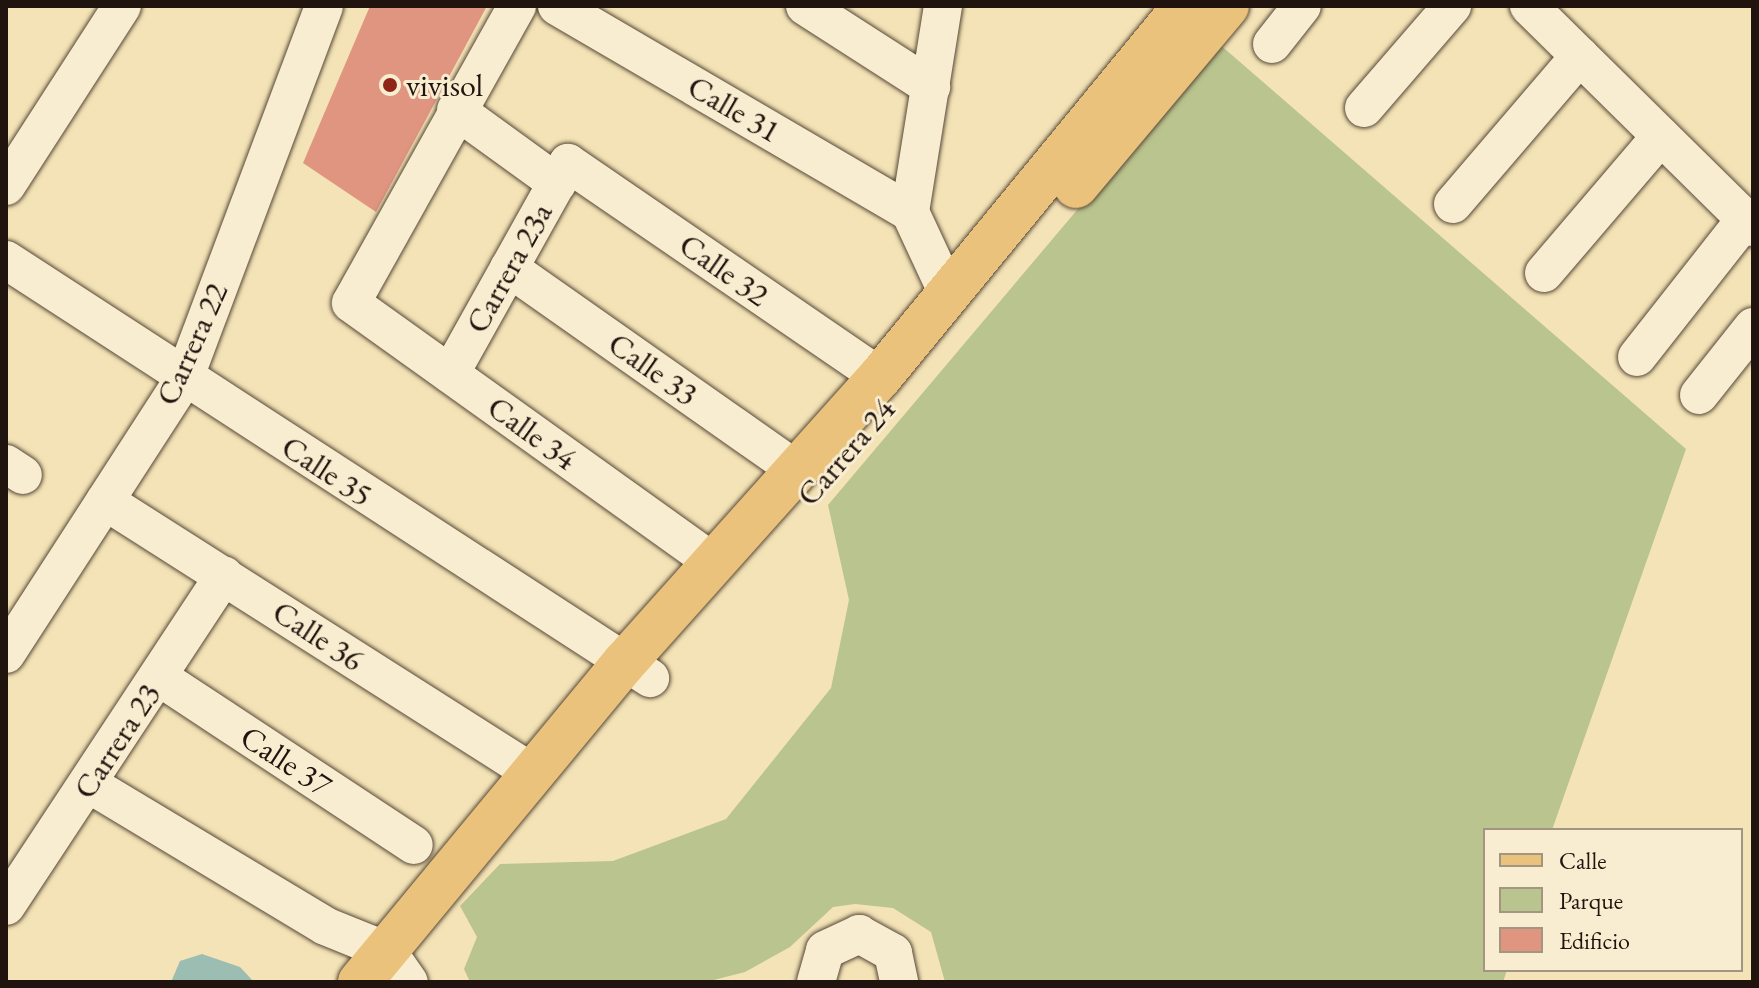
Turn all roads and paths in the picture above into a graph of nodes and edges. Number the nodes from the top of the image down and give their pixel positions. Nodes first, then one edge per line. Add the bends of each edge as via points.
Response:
1 (122, 6) edge
2 (324, 6) edge
3 (517, 6) edge
4 (557, 6) edge
5 (805, 6) edge
6 (943, 6) edge
7 (1185, 6) edge
8 (1227, 6) edge
9 (1302, 6) edge
10 (1452, 6) edge
11 (1529, 6) edge
12 (1272, 44) dead end
13 (1580, 56) junction
14 (931, 87) junction
15 (1364, 108) dead end
16 (456, 110) junction
17 (1661, 136) junction
18 (563, 173) junction
19 (6, 186) edge
20 (1453, 204) dead end
21 (910, 212) junction
22 (1749, 224) edge
23 (6, 260) edge
24 (509, 268) junction
25 (1544, 273) dead end
26 (948, 294) junction
27 (1753, 327) edge
28 (1637, 357) dead end
29 (450, 374) junction
30 (880, 377) junction
31 (184, 379) junction
32 (1699, 395) dead end
33 (796, 470) junction
34 (105, 501) junction
35 (713, 562) junction
36 (224, 576) junction
37 (6, 654) edge
38 (638, 670) junction
39 (159, 677) junction
40 (531, 772) junction
41 (89, 784) junction
42 (414, 845) dead end
43 (451, 879) junction
44 (7, 906) edge
45 (385, 972) edge
46 (816, 982) edge
47 (899, 982) edge

1 - 19 street
2 - 31 street, Carrera 22
3 - 16 street
4 - 21 street, Calle 31
5 - 14 street
6 - 14 street
7 - 26 main road, Carrera 24
8 - 38 main road, Carrera 24
9 - 12 street
10 - 15 street
11 - 13 street
13 - 17 street
13 - 20 street
14 - 21 street
16 - 18 street, Calle 32
16 - 29 street, Calle 34 via 351,303
17 - 22 street
17 - 25 street
18 - 24 street, Carrera 23a
18 - 30 street, Calle 32
21 - 26 street
22 - 28 street
23 - 31 street, Calle 35
24 - 29 street, Carrera 23a
24 - 33 street, Calle 33
26 - 30 main road, Carrera 24
27 - 32 street
29 - 35 street, Calle 34
30 - 33 main road, Carrera 24
31 - 34 street, Carrera 22
31 - 38 street, Calle 35
33 - 35 main road, Carrera 24
34 - 36 street, Calle 36
34 - 37 street, Carrera 22
35 - 38 main road, Carrera 24
36 - 39 street, Carrera 23
36 - 40 street, Calle 36
38 - 40 main road, Carrera 24
38 - 43 main road, Carrera 24 via 485,865
39 - 41 street, Carrera 23
39 - 42 street, Calle 37
40 - 43 main road, Carrera 24
41 - 44 street, Carrera 23
41 - 45 street via 325,926
43 - 45 main road, Carrera 24
46 - 47 street via 825,950 859,934 893,953

